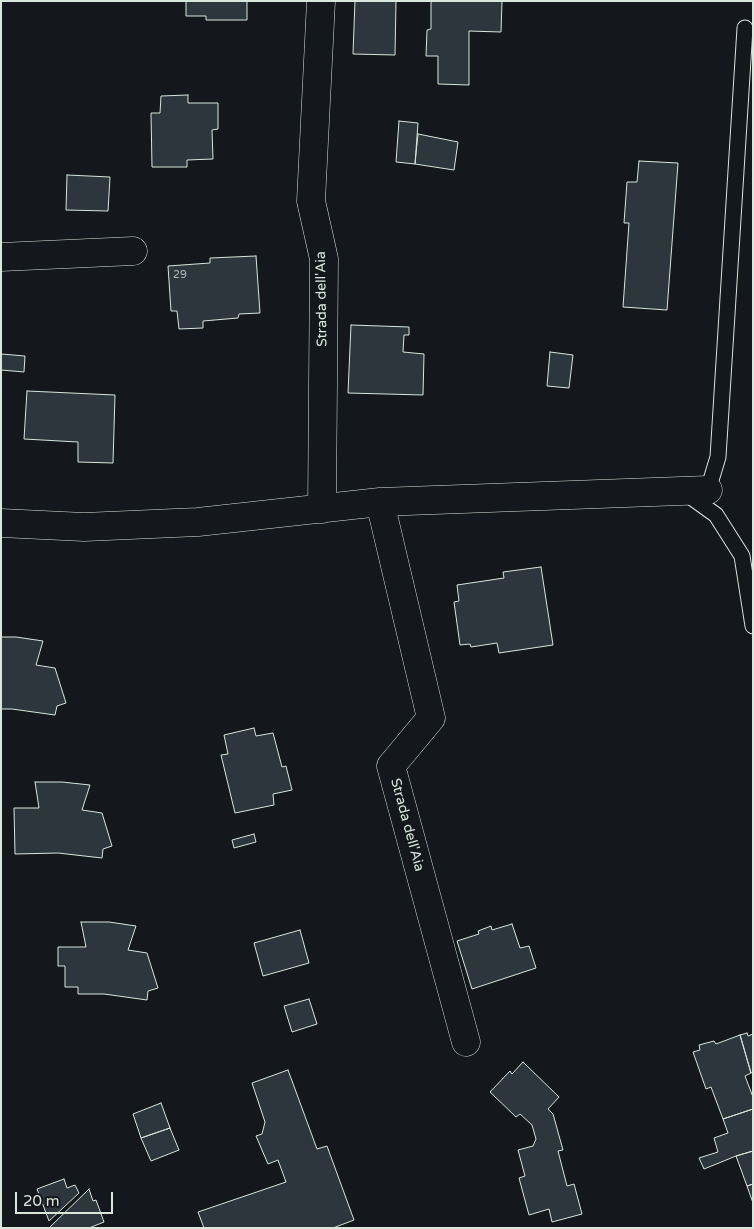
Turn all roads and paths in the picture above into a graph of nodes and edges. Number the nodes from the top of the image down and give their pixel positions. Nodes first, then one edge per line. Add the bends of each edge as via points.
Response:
1 (321, 1) edge
2 (745, 28) dead end
3 (133, 251) dead end
4 (1, 257) edge
5 (696, 491) junction
6 (380, 502) junction
7 (322, 509) junction
8 (1, 523) edge
9 (753, 626) edge
10 (466, 1042) dead end

1 - 7 street, Strada dell'Aia via 310,201 324,259
2 - 5 lane via 718,457
3 - 4 street
5 - 6 street
5 - 9 lane via 742,556
6 - 7 street
6 - 10 street, Strada dell'Aia via 431,718 391,766
7 - 8 street via 198,522 84,527

